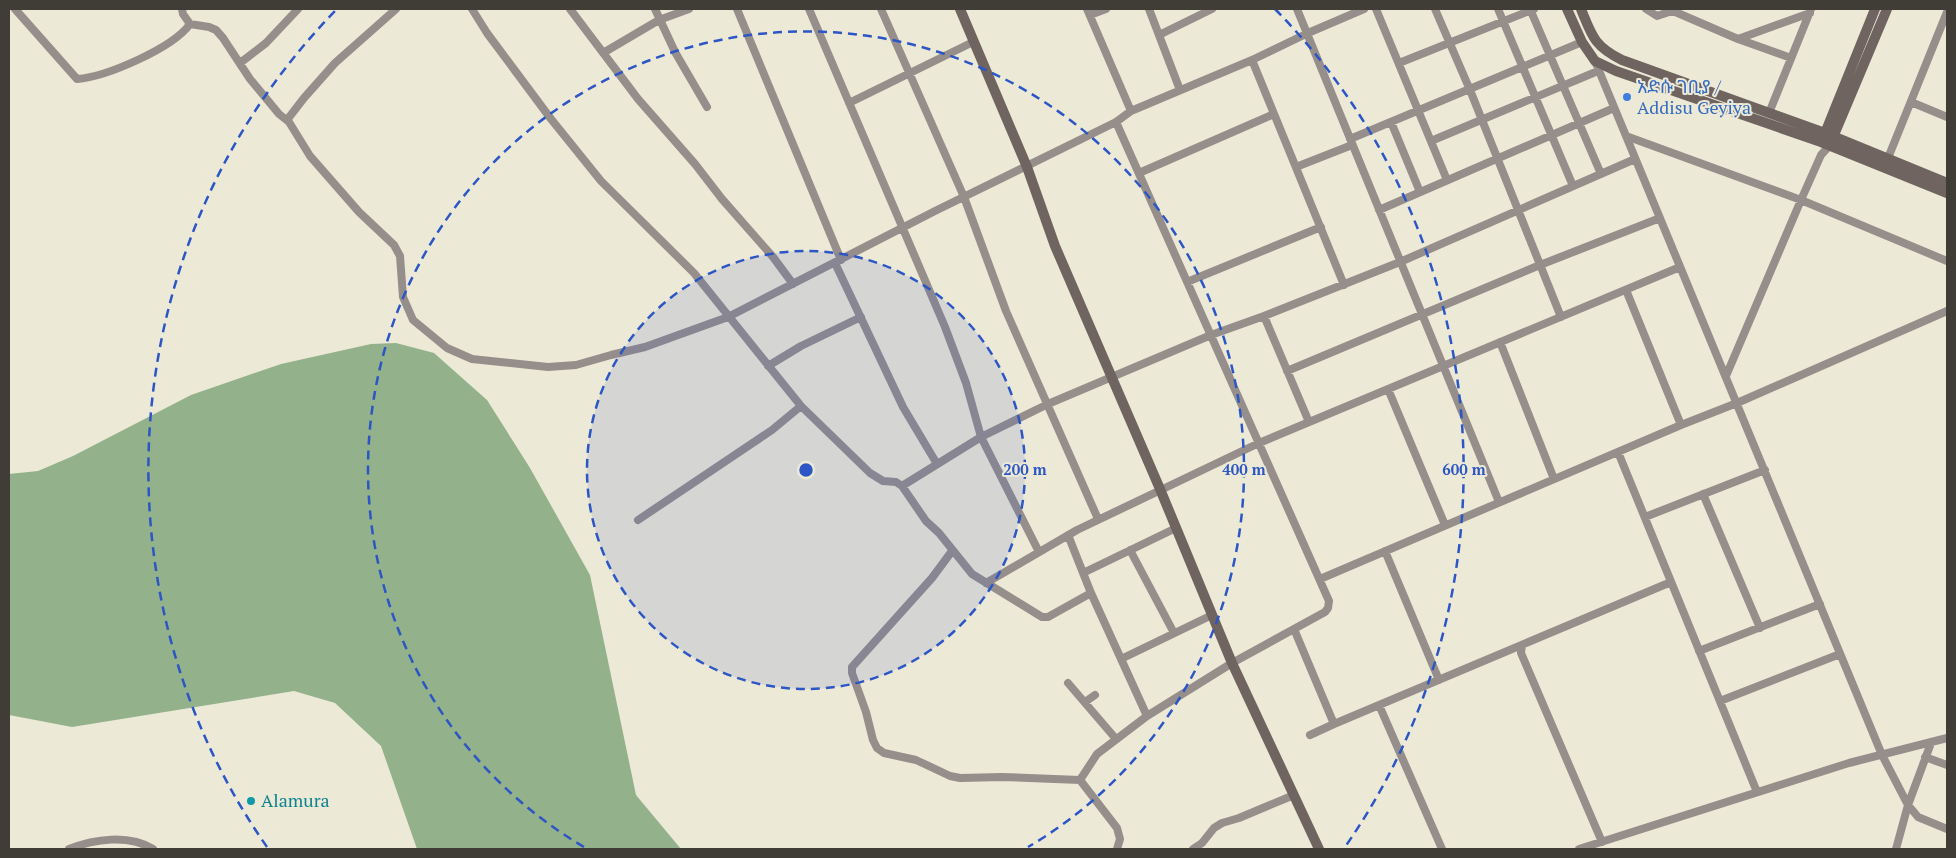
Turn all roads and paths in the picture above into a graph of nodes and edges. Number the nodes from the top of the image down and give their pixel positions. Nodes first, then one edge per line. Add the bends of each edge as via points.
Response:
1 (15, 9) edge
2 (182, 9) edge
3 (298, 9) edge
4 (396, 9) edge
5 (472, 9) edge
6 (570, 9) edge
7 (655, 9) edge
8 (689, 9) edge
9 (737, 9) edge
10 (809, 9) edge
11 (881, 9) edge
12 (960, 9) edge
13 (1106, 9) edge
14 (1149, 9) edge
15 (1212, 9) edge
16 (1297, 9) edge
17 (1364, 9) edge
18 (1376, 9) edge
19 (1435, 9) edge
20 (1498, 9) edge
21 (1532, 9) edge
22 (1567, 9) edge
23 (1581, 9) edge
24 (1646, 9) edge
25 (1875, 9) edge
26 (1887, 9) edge
27 (1675, 10) edge
28 (1810, 11) edge
29 (1088, 12) edge
30 (1947, 12) edge
31 (660, 20) junction
32 (1503, 21) junction
33 (190, 24) junction
34 (1308, 33) junction
35 (1159, 35) junction
36 (1738, 39) junction
37 (973, 42) junction
38 (1582, 42) junction
39 (1450, 43) junction
40 (603, 53) junction
41 (1550, 56) junction
42 (1790, 58) junction
43 (1252, 60) junction
44 (240, 63) junction
45 (1399, 63) junction
46 (1597, 66) junction
47 (1522, 68) junction
48 (909, 74) junction
49 (1563, 86) junction
50 (1180, 90) junction
51 (1470, 90) junction
52 (1536, 98) junction
53 (1911, 102) junction
54 (849, 103) junction
55 (707, 107) dead end
56 (1614, 108) junction
57 (1130, 110) junction
58 (1419, 111) junction
59 (1769, 113) junction
60 (1274, 114) junction
61 (1947, 117) edge
62 (287, 120) junction
63 (1482, 120) junction
64 (1116, 122) junction
65 (1391, 122) junction
66 (1579, 123) junction
67 (1551, 135) junction
68 (1626, 136) junction
69 (1827, 139) junction
70 (1431, 141) junction
71 (1351, 142) junction
72 (1497, 159) junction
73 (1635, 159) junction
74 (1886, 163) junction
75 (1027, 167) junction
76 (1296, 167) junction
77 (1139, 173) junction
78 (1601, 174) junction
79 (1447, 180) junction
80 (1947, 182) edge
81 (1573, 186) junction
82 (1420, 192) junction
83 (1947, 193) edge
84 (964, 197) junction
85 (1801, 200) junction
86 (1379, 210) junction
87 (1517, 211) junction
88 (1660, 218) junction
89 (1321, 227) junction
90 (903, 228) junction
91 (1947, 261) edge
92 (838, 262) junction
93 (1400, 262) junction
94 (1540, 266) junction
95 (1680, 267) junction
96 (1187, 282) junction
97 (793, 284) junction
98 (1344, 285) junction
99 (1626, 290) junction
100 (1947, 311) edge
101 (1422, 315) junction
102 (861, 316) junction
103 (1264, 316) junction
104 (728, 317) junction
105 (1561, 317) junction
106 (1212, 335) junction
107 (1500, 342) junction
108 (768, 366) junction
109 (1443, 366) junction
110 (1287, 371) junction
111 (1726, 376) junction
112 (1111, 378) junction
113 (1388, 389) junction
114 (1737, 403) junction
115 (1048, 404) junction
116 (801, 406) junction
117 (1308, 422) junction
118 (1681, 425) junction
119 (981, 436) junction
120 (1259, 443) junction
121 (1618, 452) junction
122 (937, 464) junction
123 (1765, 470) junction
124 (1554, 479) junction
125 (902, 486) junction
126 (1160, 489) junction
127 (1703, 494) junction
128 (1499, 502) junction
129 (1645, 518) junction
130 (1098, 519) junction
131 (638, 520) dead end
132 (1445, 525) junction
133 (1176, 528) junction
134 (1068, 535) junction
135 (1130, 550) junction
136 (952, 551) junction
137 (1385, 551) junction
138 (1039, 552) junction
139 (1083, 573) junction
140 (1320, 579) junction
141 (1671, 582) junction
142 (986, 583) junction
143 (1091, 593) junction
144 (1820, 604) junction
145 (1212, 615) junction
146 (1760, 628) junction
147 (1294, 629) junction
148 (1174, 634) junction
149 (1522, 644) junction
150 (1699, 652) junction
151 (1840, 654) junction
152 (1121, 660) junction
153 (1232, 663) junction
154 (1439, 680) junction
155 (1068, 683) dead end
156 (1095, 695) dead end
157 (1720, 701) junction
158 (1085, 702) junction
159 (1380, 705) junction
160 (1147, 716) junction
161 (1334, 724) junction
162 (1310, 734) dead end
163 (1947, 738) edge
164 (1116, 739) junction
165 (1930, 742) junction
166 (1882, 755) junction
167 (1925, 757) junction
168 (1947, 765) edge
169 (1080, 780) junction
170 (1757, 792) junction
171 (1294, 795) junction
172 (1908, 806) junction
173 (1947, 829) edge
174 (1602, 842) junction
175 (69, 849) edge
176 (153, 849) edge
177 (1116, 849) edge
178 (1193, 849) edge
179 (1319, 849) edge
180 (1442, 849) edge
181 (1579, 849) edge
182 (1896, 849) edge

1 - 33 street via 78,80 130,63 164,46
2 - 33 street
3 - 44 street via 266,43
4 - 62 street via 335,63
5 - 104 street via 551,119 595,173 694,273
6 - 40 street
7 - 31 street
8 - 31 street
9 - 92 street
10 - 54 street
11 - 48 street
12 - 37 main road
13 - 29 street
14 - 35 street
15 - 35 street
16 - 34 street
17 - 34 street
18 - 45 street
19 - 39 street
20 - 32 street
21 - 32 street
21 - 41 street
22 - 38 main road
23 - 59 main road via 1592,36 1606,52
24 - 27 street via 1657,16
25 - 69 main road
26 - 69 main road
27 - 36 street
28 - 36 street
28 - 42 street
29 - 57 street
30 - 53 street
31 - 40 street
31 - 55 street
32 - 39 street
32 - 47 street
33 - 44 street via 216,30
34 - 43 street
34 - 71 street
35 - 50 street
36 - 42 street
37 - 48 street
37 - 75 main road
38 - 41 street
38 - 46 main road
39 - 45 street
39 - 51 street
40 - 97 street
41 - 47 street
41 - 49 street
42 - 59 street
43 - 50 street
43 - 60 street
44 - 62 street
45 - 58 street
46 - 49 street
46 - 56 street
46 - 69 main road
47 - 51 street
47 - 52 street
48 - 54 street
48 - 84 street
49 - 52 street
49 - 66 street
50 - 57 street
51 - 58 street
51 - 63 street
52 - 63 street
52 - 67 street
53 - 61 street
53 - 74 street
54 - 90 street
56 - 66 street
56 - 68 street
57 - 64 street
58 - 65 street
58 - 70 street
59 - 69 main road
60 - 76 street
60 - 77 street
62 - 104 street via 320,167 359,212 394,245 400,256 403,297 414,320 447,348 461,355 548,367 576,365 645,347
63 - 70 street
63 - 72 street
64 - 75 street
64 - 77 street
65 - 71 street
65 - 82 street
66 - 67 street
66 - 78 street
67 - 72 street
67 - 81 street
68 - 73 street
68 - 85 street
69 - 74 main road
69 - 85 street
70 - 79 street
71 - 76 street
71 - 86 street
72 - 79 street
72 - 87 street
73 - 78 street
73 - 88 street
74 - 80 main road
74 - 83 main road
75 - 84 street
75 - 112 main road via 1055,246
76 - 89 street
77 - 96 street
78 - 81 street
79 - 82 street
81 - 87 street
82 - 86 street
84 - 90 street
84 - 115 street via 1006,311
85 - 91 street
85 - 111 street
86 - 93 street
87 - 93 street
87 - 94 street
88 - 94 street
88 - 95 street
89 - 96 street
89 - 98 street
90 - 92 street
90 - 119 street via 945,327
92 - 97 street
92 - 102 street
93 - 98 street
93 - 101 street
94 - 101 street
94 - 105 street
95 - 99 street
95 - 111 street
96 - 106 street
97 - 104 street
98 - 103 street
99 - 105 street
99 - 118 street
100 - 114 street
101 - 109 street
101 - 110 street
102 - 108 street
102 - 122 street via 907,416
103 - 106 street
103 - 110 street
104 - 108 street
105 - 107 street
106 - 112 street
106 - 120 street
107 - 109 street
107 - 124 street
108 - 116 street
109 - 113 street
109 - 128 street
110 - 117 street
111 - 114 street
112 - 115 street
112 - 126 main road
113 - 117 street
113 - 132 street
114 - 118 street
114 - 123 street
115 - 119 street
115 - 130 street
116 - 125 street via 870,474
116 - 131 street via 772,430
117 - 120 street
118 - 121 street
119 - 122 street
119 - 138 street
120 - 126 street
120 - 140 street
121 - 124 street
121 - 129 street
122 - 125 street
123 - 127 street
123 - 144 street
124 - 128 street
125 - 136 street
126 - 130 street
126 - 133 main road
127 - 129 street
127 - 146 street
128 - 132 street
129 - 141 street
130 - 134 street
132 - 137 street
133 - 135 street
133 - 145 main road
134 - 138 street
134 - 139 street
135 - 139 street
135 - 148 street
136 - 142 street via 967,569
136 - 169 street via 852,667 877,748 916,760 950,776
137 - 140 street
137 - 154 street
138 - 142 street
139 - 143 street
140 - 147 street via 1329,601 1328,608
141 - 149 street
141 - 150 street
142 - 143 street via 1042,617 1048,617
143 - 152 street
144 - 146 street
144 - 151 street
145 - 148 street
145 - 153 main road
146 - 150 street
147 - 153 street
147 - 161 street
148 - 152 street
149 - 154 street
149 - 174 street via 1521,653
150 - 157 street
151 - 157 street
151 - 166 street
152 - 160 street
153 - 160 street
153 - 171 main road
154 - 159 street
155 - 158 street
156 - 158 street
157 - 170 street
158 - 164 street
159 - 161 street
159 - 180 street
160 - 164 street
161 - 162 street
163 - 165 street
164 - 169 street via 1097,754
165 - 166 street
165 - 167 street
166 - 170 street
166 - 172 street
167 - 168 street
167 - 172 street
169 - 177 street via 1117,828 1120,839
170 - 174 street
171 - 178 street via 1222,823
171 - 179 main road
172 - 173 street via 1918,816
172 - 182 street
174 - 181 street
175 - 176 street via 107,839 137,842

